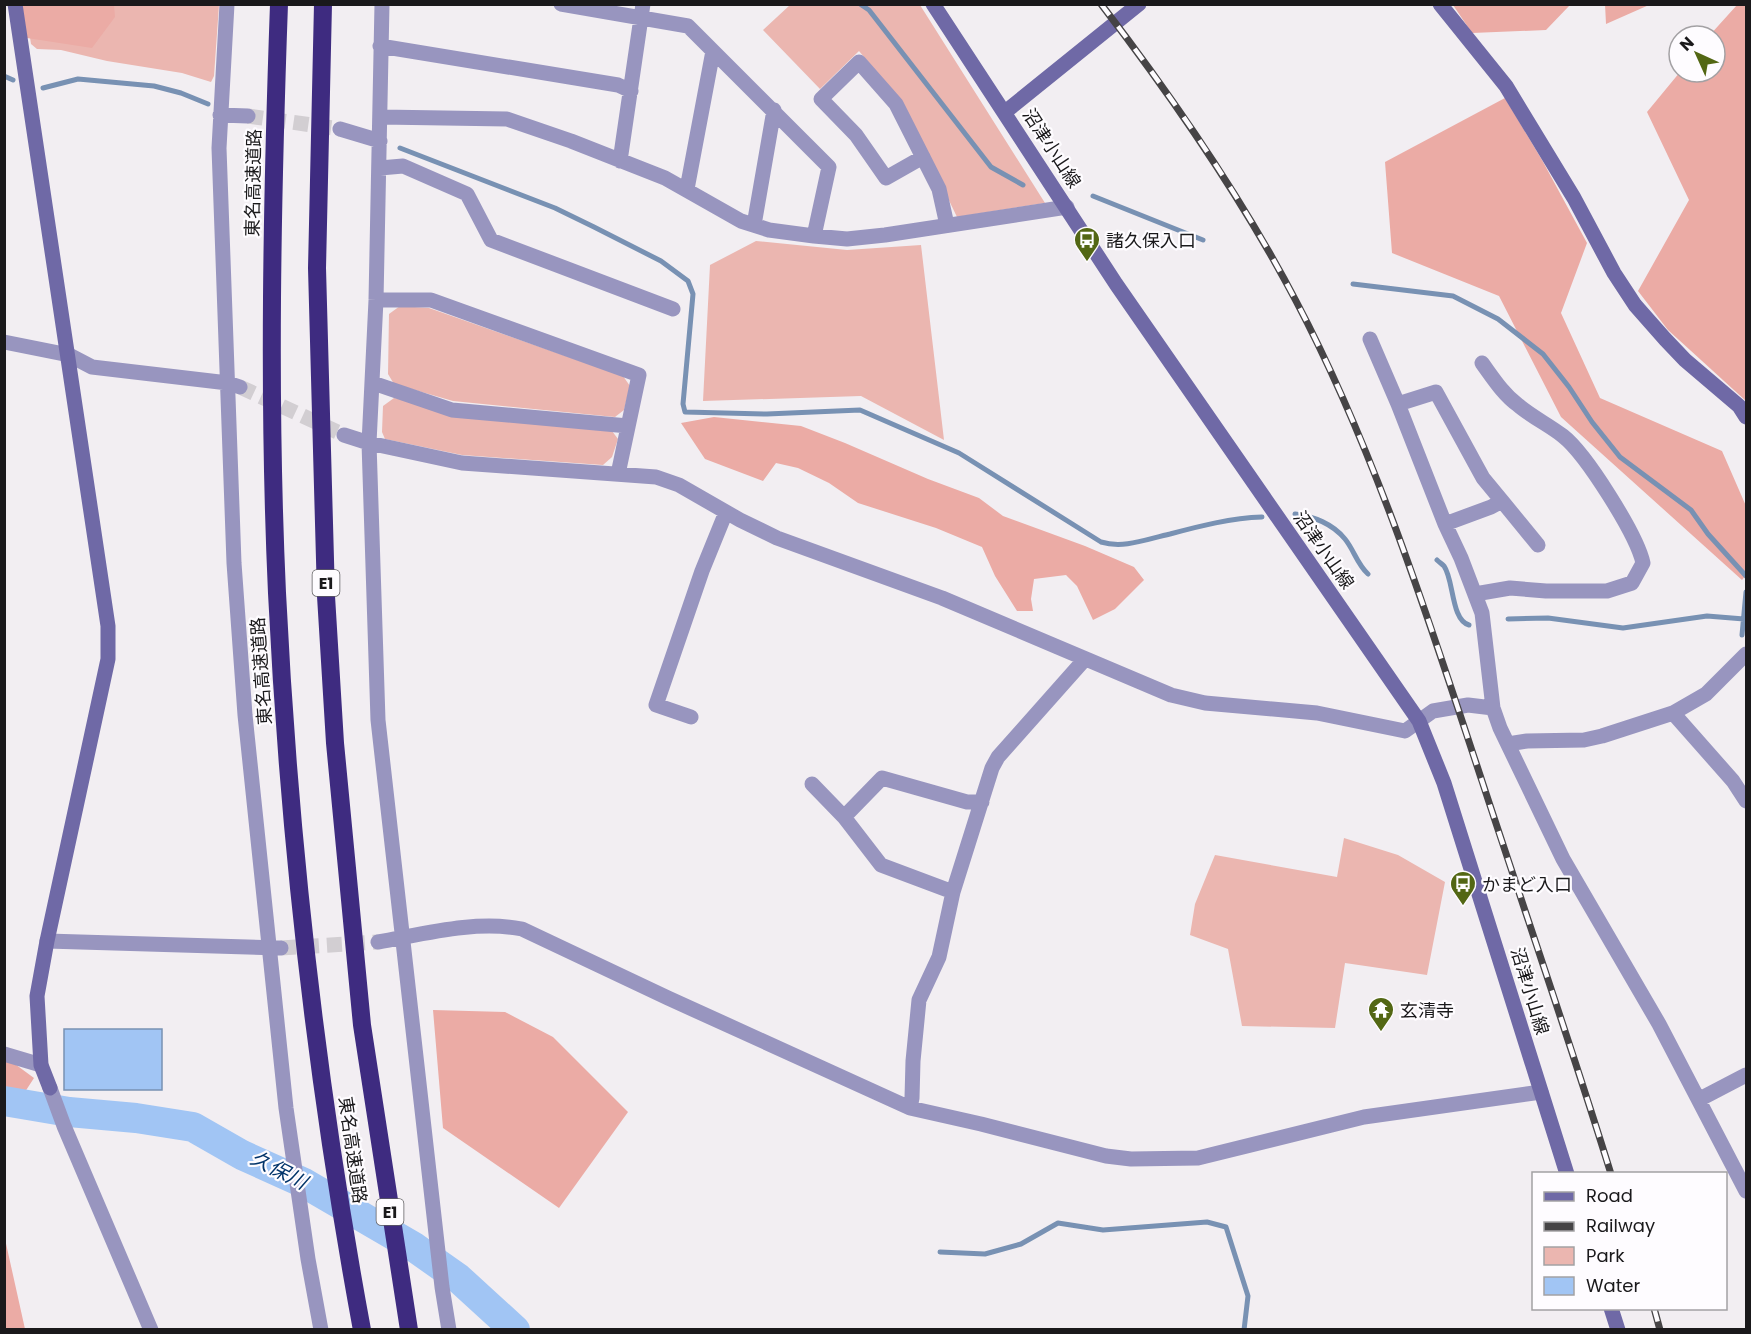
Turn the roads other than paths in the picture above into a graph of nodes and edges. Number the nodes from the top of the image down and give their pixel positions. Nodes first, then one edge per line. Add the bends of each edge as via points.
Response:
1 (227, 4) edge
2 (279, 4) edge
3 (323, 4) edge
4 (382, 4) edge
5 (561, 4) edge
6 (933, 4) edge
7 (1139, 4) edge
8 (1440, 4) edge
9 (14, 5) edge
10 (642, 11) edge
11 (380, 46) junction
12 (713, 51) junction
13 (631, 91) junction
14 (774, 110) junction
15 (1005, 112) junction
16 (220, 115) junction
17 (248, 116) tunnel mouth
18 (381, 117) junction
19 (340, 129) tunnel mouth
20 (380, 141) junction
21 (923, 157) junction
22 (620, 161) junction
23 (380, 168) junction
24 (687, 189) junction
25 (1067, 207) junction
26 (754, 225) junction
27 (947, 225) junction
28 (814, 236) junction
29 (376, 300) junction
30 (673, 309) dead end
31 (1370, 339) dead end
32 (4, 342) edge
33 (69, 355) junction
34 (1482, 363) dead end
35 (373, 382) junction
36 (234, 385) junction
37 (1398, 404) junction
38 (1746, 417) edge
39 (628, 426) junction
40 (344, 435) tunnel mouth
41 (369, 443) junction
42 (618, 474) junction
43 (1502, 501) junction
44 (726, 512) junction
45 (1445, 524) junction
46 (1538, 545) dead end
47 (1475, 594) junction
48 (1746, 654) edge
49 (1085, 659) junction
50 (1492, 708) junction
51 (1673, 713) junction
52 (691, 717) dead end
53 (1419, 721) junction
54 (1508, 744) junction
55 (812, 784) dead end
56 (1746, 801) edge
57 (982, 802) junction
58 (844, 817) junction
59 (953, 892) junction
60 (403, 938) junction
61 (47, 941) junction
62 (378, 942) tunnel mouth
63 (274, 948) junction
64 (4, 1054) edge
65 (41, 1065) junction
66 (1746, 1075) edge
67 (1541, 1092) junction
68 (1700, 1099) junction
69 (910, 1108) junction
70 (1567, 1172) edge
71 (1746, 1191) edge
72 (1612, 1310) edge
73 (151, 1329) edge
74 (321, 1329) edge
75 (363, 1329) edge
76 (409, 1329) edge
77 (449, 1329) edge
78 (1618, 1329) edge

1 - 16 street
2 - 75 highway, 東名高速道路 via 273,267 277,593 300,894 332,1157
3 - 76 highway, 東名高速道路 / E1 via 317,268 326,596 335,743 362,1025
4 - 11 street
5 - 10 street
6 - 15 street, 沼津小山線
7 - 15 street
8 - 38 street via 1506,86 1574,198 1609,265 1639,309 1685,360 1739,406
9 - 33 street
10 - 12 street via 688,26
10 - 13 street
11 - 13 street via 618,85
11 - 18 street
12 - 14 street
12 - 24 street
13 - 22 street
14 - 26 street
14 - 28 street via 830,167
15 - 25 street, 沼津小山線
16 - 17 street
16 - 36 street
18 - 20 street
18 - 22 street via 507,119
19 - 20 street
20 - 23 street
21 - 21 street via 896,104 859,62 821,99 856,135 886,178
21 - 27 street via 939,189
22 - 24 street
23 - 29 street
23 - 30 street via 403,166 467,194 491,240
24 - 26 street
25 - 27 street
25 - 53 street, 沼津小山線 via 1116,284
26 - 28 street
27 - 28 street via 847,239
29 - 35 street
29 - 39 street via 431,300 639,375
31 - 37 street
32 - 33 street
33 - 36 street via 92,367
33 - 61 street via 108,626 108,659
34 - 47 street via 1515,404 1575,447 1630,530 1643,563 1632,583 1607,591 1510,588
35 - 39 street via 452,410
35 - 41 street
36 - 63 street via 234,563 244,715
37 - 43 street via 1437,392 1483,478
37 - 45 street
39 - 42 street
40 - 41 street
41 - 42 street via 462,463
41 - 60 street via 378,720
42 - 44 street via 656,477 679,485
43 - 45 street
43 - 46 street
44 - 49 street via 777,538 942,598
44 - 52 street via 656,705
45 - 47 street
47 - 50 street via 1482,613
48 - 51 street via 1706,694
49 - 53 street via 1171,695 1205,703 1317,712 1405,731
49 - 57 street via 998,757
50 - 53 street via 1468,705 1433,711
50 - 54 street
51 - 54 street via 1584,740
51 - 56 street
53 - 67 street, 沼津小山線 via 1444,783
54 - 68 street via 1563,859
55 - 58 street
57 - 58 street via 967,802 882,778
57 - 59 street
58 - 59 street via 880,865
59 - 69 street via 939,957 919,1000
60 - 62 street
60 - 69 street via 502,925 522,929
60 - 77 street
61 - 63 street
61 - 65 street via 37,996
63 - 74 street via 293,1154
64 - 65 street
65 - 73 street
66 - 68 street
67 - 69 street via 1364,1117 1198,1158 1106,1156
67 - 70 street, 沼津小山線
68 - 71 street
72 - 78 street

